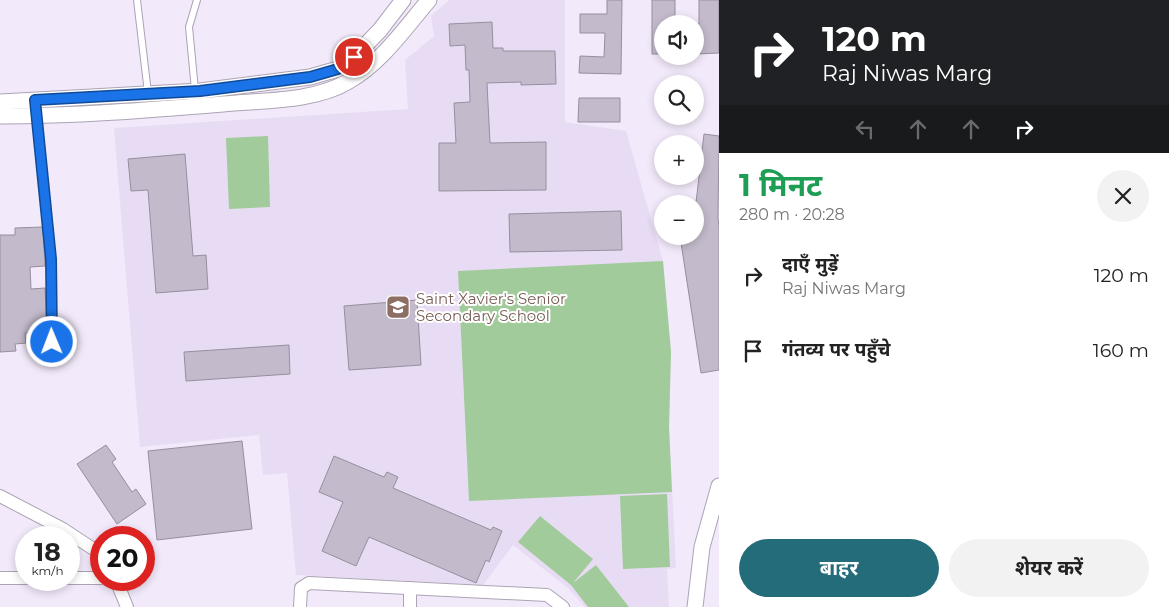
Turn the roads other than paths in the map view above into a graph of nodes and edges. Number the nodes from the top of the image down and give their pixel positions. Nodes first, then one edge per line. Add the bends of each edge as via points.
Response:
1 (137, 0) edge
2 (197, 0) edge
3 (403, 0) edge
4 (428, 0) edge
5 (195, 92) junction
6 (148, 94) junction
7 (35, 100) junction
8 (0, 102) edge
9 (0, 116) edge
10 (36, 116) junction
11 (52, 342) dead end
12 (719, 486) edge
13 (0, 496) edge
14 (90, 547) edge
15 (0, 578) edge
16 (15, 578) edge
17 (410, 588) junction
18 (120, 591) edge
19 (559, 605) edge
20 (127, 607) edge
21 (300, 607) edge
22 (410, 607) edge
23 (695, 607) edge

1 - 6 lane
2 - 5 lane via 189,28
3 - 5 street via 380,30 338,69 310,77
4 - 10 street via 392,44 363,72 315,94 180,108
5 - 6 street
6 - 7 street
7 - 8 street
7 - 10 lane
9 - 10 street
10 - 11 lane via 51,259
12 - 23 street via 702,547
13 - 14 street via 64,529
15 - 16 street
17 - 19 street via 547,595
17 - 21 street via 309,583 302,588
17 - 22 street
18 - 20 street

